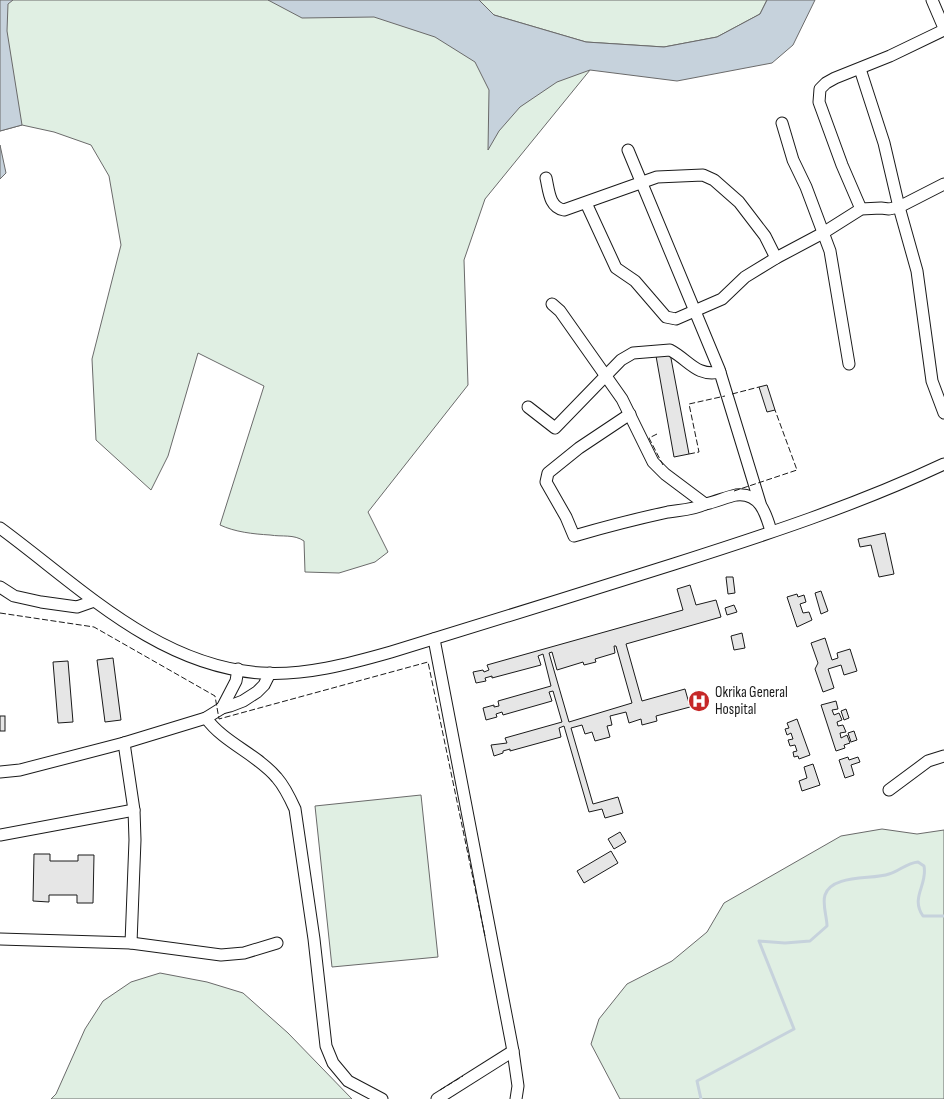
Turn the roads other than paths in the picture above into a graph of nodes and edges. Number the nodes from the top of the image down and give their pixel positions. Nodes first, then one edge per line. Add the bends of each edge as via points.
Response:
1 (932, 0) edge
2 (944, 29) edge
3 (860, 69) junction
4 (782, 123) dead end
5 (628, 150) dead end
6 (546, 178) dead end
7 (642, 182) junction
8 (944, 184) edge
9 (586, 203) junction
10 (898, 207) junction
11 (861, 209) junction
12 (823, 233) junction
13 (776, 258) junction
14 (552, 304) dead end
15 (696, 312) junction
16 (848, 364) dead end
17 (720, 372) junction
18 (605, 376) junction
19 (528, 407) dead end
20 (944, 413) edge
21 (630, 414) junction
22 (944, 464) edge
23 (760, 503) junction
24 (705, 504) junction
25 (0, 528) edge
26 (771, 531) junction
27 (0, 587) edge
28 (94, 601) junction
29 (434, 639) junction
30 (238, 669) junction
31 (270, 673) junction
32 (222, 708) junction
33 (206, 718) junction
34 (124, 743) junction
35 (944, 756) edge
36 (0, 772) edge
37 (889, 790) dead end
38 (134, 810) junction
39 (0, 835) edge
40 (0, 939) edge
41 (131, 943) junction
42 (278, 943) dead end
43 (513, 1051) junction
44 (382, 1099) edge
45 (437, 1099) edge
46 (516, 1099) edge

1 - 2 street
2 - 3 street
3 - 10 street via 884,142
3 - 11 street via 826,83 820,89 820,102
4 - 12 street via 793,160
5 - 7 street
6 - 9 street via 551,202 558,209
7 - 9 street
7 - 13 street via 658,177 704,175 714,180 739,202 765,236
7 - 15 street
8 - 10 street
9 - 15 street via 616,268 636,281 666,317 676,319
10 - 11 street via 889,210
10 - 20 street via 917,271 932,381
11 - 12 street
12 - 13 street
12 - 16 street via 830,251
13 - 15 street via 745,277 722,299
14 - 18 street
15 - 17 street
17 - 18 street via 709,374 694,368 670,350 633,353
17 - 23 street
18 - 19 street via 555,428
18 - 21 street
21 - 24 street via 654,462
21 - 24 street via 548,473 546,482 574,536
22 - 26 street via 893,487
23 - 24 street via 750,496 736,495
23 - 26 street
25 - 28 street
26 - 29 street
27 - 28 street via 14,596 77,608
28 - 30 street via 171,648
29 - 31 street via 356,662
29 - 43 street
30 - 31 street
30 - 32 street via 236,681
31 - 32 street via 257,692
32 - 33 street
33 - 34 street
33 - 44 street via 277,778 295,809 326,1046 333,1063 348,1081
34 - 36 street via 20,770
34 - 38 street
35 - 37 street via 928,761
38 - 39 street
38 - 41 street
40 - 41 street
41 - 42 street via 221,954 244,953
43 - 45 street
43 - 46 street via 518,1086

